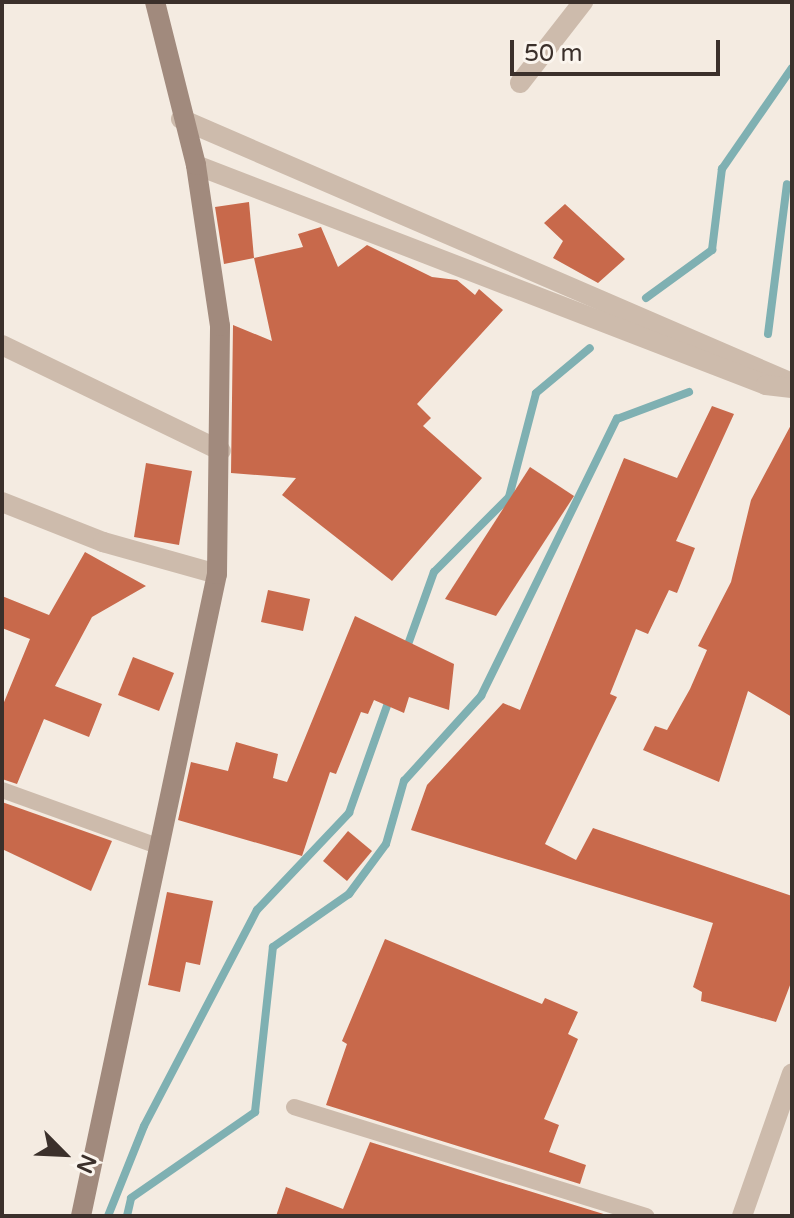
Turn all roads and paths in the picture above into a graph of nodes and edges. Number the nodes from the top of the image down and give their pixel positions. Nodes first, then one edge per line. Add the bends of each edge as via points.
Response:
1 (155, 2) edge
2 (583, 2) edge
3 (520, 83) dead end
4 (181, 119) junction
5 (196, 165) junction
6 (2, 345) edge
7 (792, 385) edge
8 (221, 451) junction
9 (2, 502) edge
10 (217, 574) junction
11 (2, 790) edge
12 (155, 845) junction
13 (790, 1085) edge
14 (294, 1107) dead end
15 (81, 1216) edge
16 (647, 1216) edge
17 (742, 1216) edge

1 - 4 main road
2 - 3 street
4 - 5 main road
4 - 7 street
5 - 7 street via 766,385
5 - 8 main road via 220,326
6 - 8 street
8 - 10 main road
9 - 10 street via 103,542
10 - 12 main road
11 - 12 lane
12 - 15 main road
13 - 17 street
14 - 16 lane

